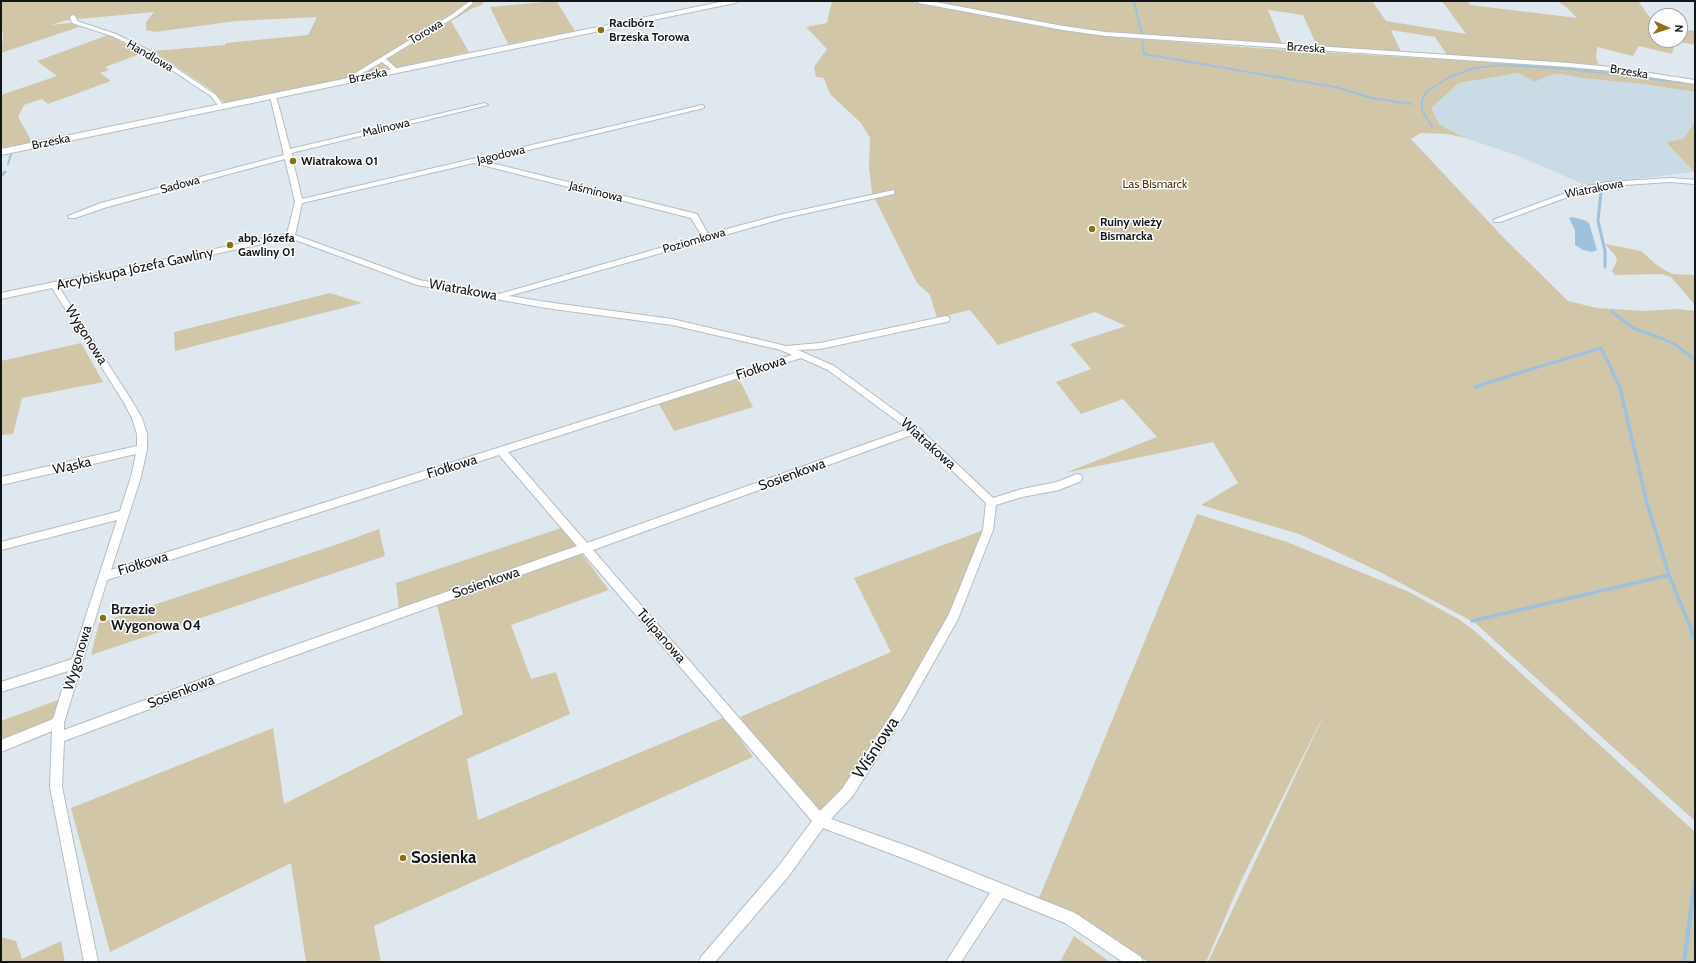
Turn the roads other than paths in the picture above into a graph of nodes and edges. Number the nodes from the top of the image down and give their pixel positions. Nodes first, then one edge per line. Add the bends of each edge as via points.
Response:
1 (735, 1) edge
2 (919, 1) edge
3 (470, 4) dead end
4 (74, 18) dead end
5 (382, 59) junction
6 (395, 70) junction
7 (347, 80) junction
8 (1695, 82) edge
9 (273, 96) junction
10 (485, 105) dead end
11 (221, 106) junction
12 (702, 107) dead end
13 (1, 152) edge
14 (288, 154) junction
15 (474, 161) junction
16 (1695, 182) edge
17 (891, 192) dead end
18 (299, 202) junction
19 (72, 216) dead end
20 (1497, 220) dead end
21 (291, 236) junction
22 (706, 237) junction
23 (55, 286) junction
24 (1, 296) edge
25 (498, 296) junction
26 (946, 320) dead end
27 (820, 346) junction
28 (783, 348) junction
29 (801, 355) junction
30 (815, 360) junction
31 (916, 430) junction
32 (142, 449) junction
33 (501, 451) junction
34 (1077, 478) dead end
35 (1, 481) edge
36 (991, 502) junction
37 (124, 514) junction
38 (1, 546) edge
39 (585, 548) junction
40 (103, 577) junction
41 (76, 662) junction
42 (1, 687) edge
43 (58, 722) junction
44 (57, 738) junction
45 (1, 746) edge
46 (820, 822) junction
47 (1000, 890) junction
48 (91, 962) edge
49 (706, 962) edge
50 (953, 962) edge
51 (1136, 962) edge

1 - 6 street, Brzeska
2 - 8 street, Brzeska via 1106,34 1568,65
3 - 5 street, Torowa
4 - 11 street, Handlowa via 74,22 114,35 150,53 214,96
5 - 6 street
5 - 7 street, Torowa
6 - 7 street, Brzeska
7 - 9 street, Brzeska
9 - 11 street, Brzeska
9 - 14 street
10 - 14 street, Malinowa
11 - 13 street, Brzeska
12 - 15 street, Jagodowa
14 - 18 street
14 - 19 street, Sadowa
15 - 18 street, Jagodowa
15 - 22 street, Jaśminowa via 694,216
16 - 20 street, Wiatrakowa via 1661,180 1601,185 1561,196
17 - 22 street, Poziomkowa via 783,216
18 - 21 street
21 - 23 street, Arcybiskupa Józefa Gawliny
21 - 25 street, Wiatrakowa via 417,282
22 - 25 street, Poziomkowa
23 - 24 street, Arcybiskupa Józefa Gawliny
23 - 32 street, Wygonowa via 137,418 142,434
25 - 28 street, Wiatrakowa via 672,322
26 - 27 street, Wiatrakowa
27 - 28 street, Wiatrakowa
27 - 30 street
28 - 29 street, Wiatrakowa
29 - 30 street, Wiatrakowa
29 - 33 street, Fiołkowa
30 - 31 street, Wiatrakowa via 831,368
31 - 36 street, Wiatrakowa
31 - 39 street, Sosienkowa
32 - 35 street, Wąska
32 - 37 street, Wygonowa
33 - 39 street, Tulipanowa
33 - 40 street, Fiołkowa
34 - 36 street via 1059,486
36 - 46 street, Wiśniowa via 988,530 954,616 900,711 847,793
37 - 38 street
37 - 40 street, Wygonowa
39 - 44 street, Sosienkowa via 264,661
39 - 46 street, Tulipanowa
40 - 41 street, Wygonowa
41 - 42 street
41 - 43 street, Wygonowa
43 - 44 street, Wygonowa
43 - 45 street
44 - 48 street, Wygonowa via 56,787
46 - 47 street
46 - 49 street, Wiśniowa via 783,872
47 - 50 street
47 - 51 street via 1070,918

